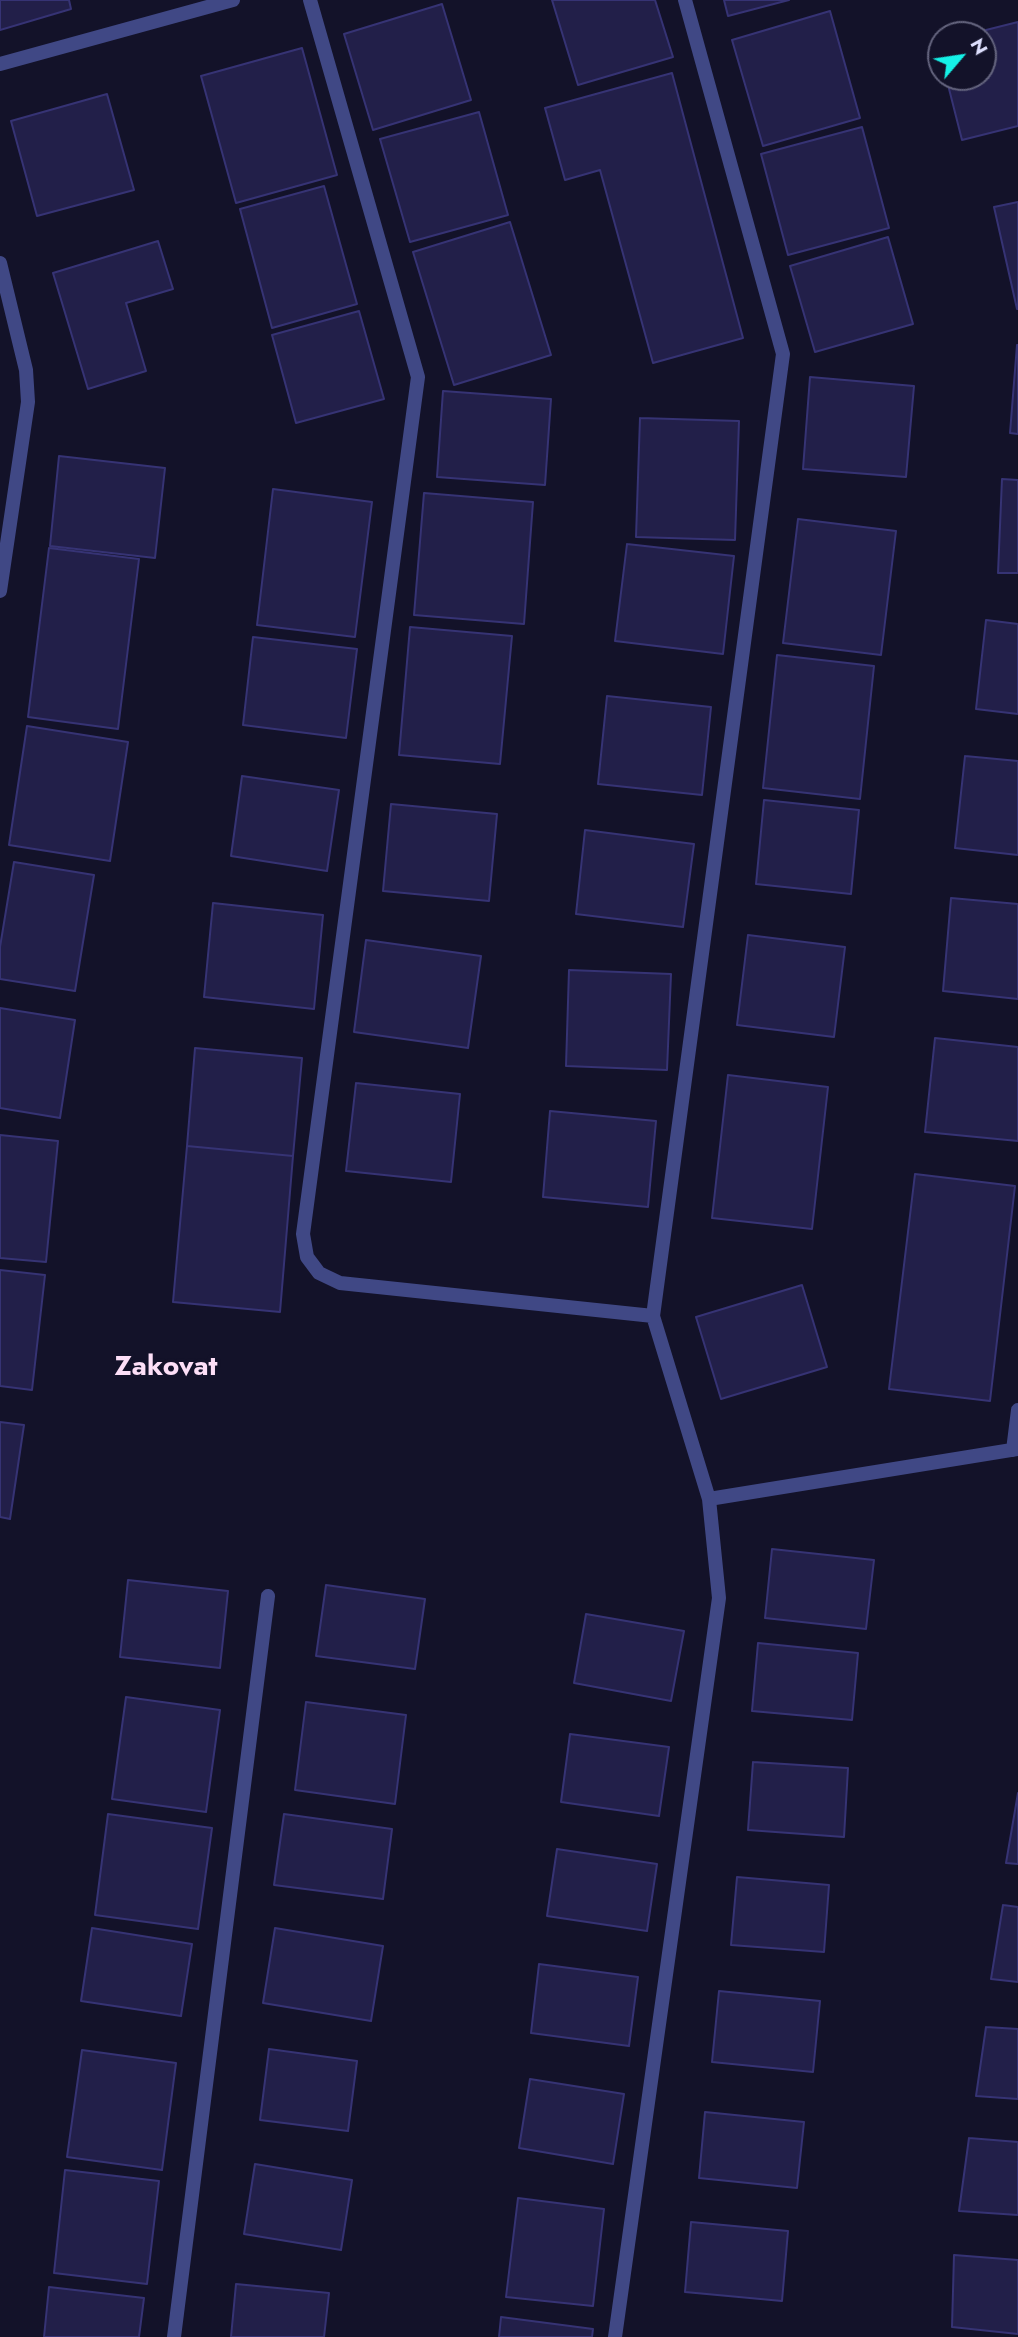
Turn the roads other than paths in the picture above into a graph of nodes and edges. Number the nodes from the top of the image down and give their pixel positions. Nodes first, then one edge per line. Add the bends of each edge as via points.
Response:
1 (233, 0) edge
2 (310, 0) edge
3 (685, 0) edge
4 (0, 64) edge
5 (0, 263) edge
6 (0, 591) edge
7 (653, 1316) junction
8 (1018, 1409) edge
9 (1016, 1449) edge
10 (709, 1499) junction
11 (268, 1596) dead end
12 (174, 2337) edge
13 (615, 2337) edge

1 - 4 street
2 - 7 street via 418,377 303,1234 307,1257 319,1273 340,1283
3 - 7 street via 783,354
5 - 6 street via 26,370 29,402
7 - 10 street
8 - 9 street
9 - 10 street
10 - 13 street via 719,1598
11 - 12 street

